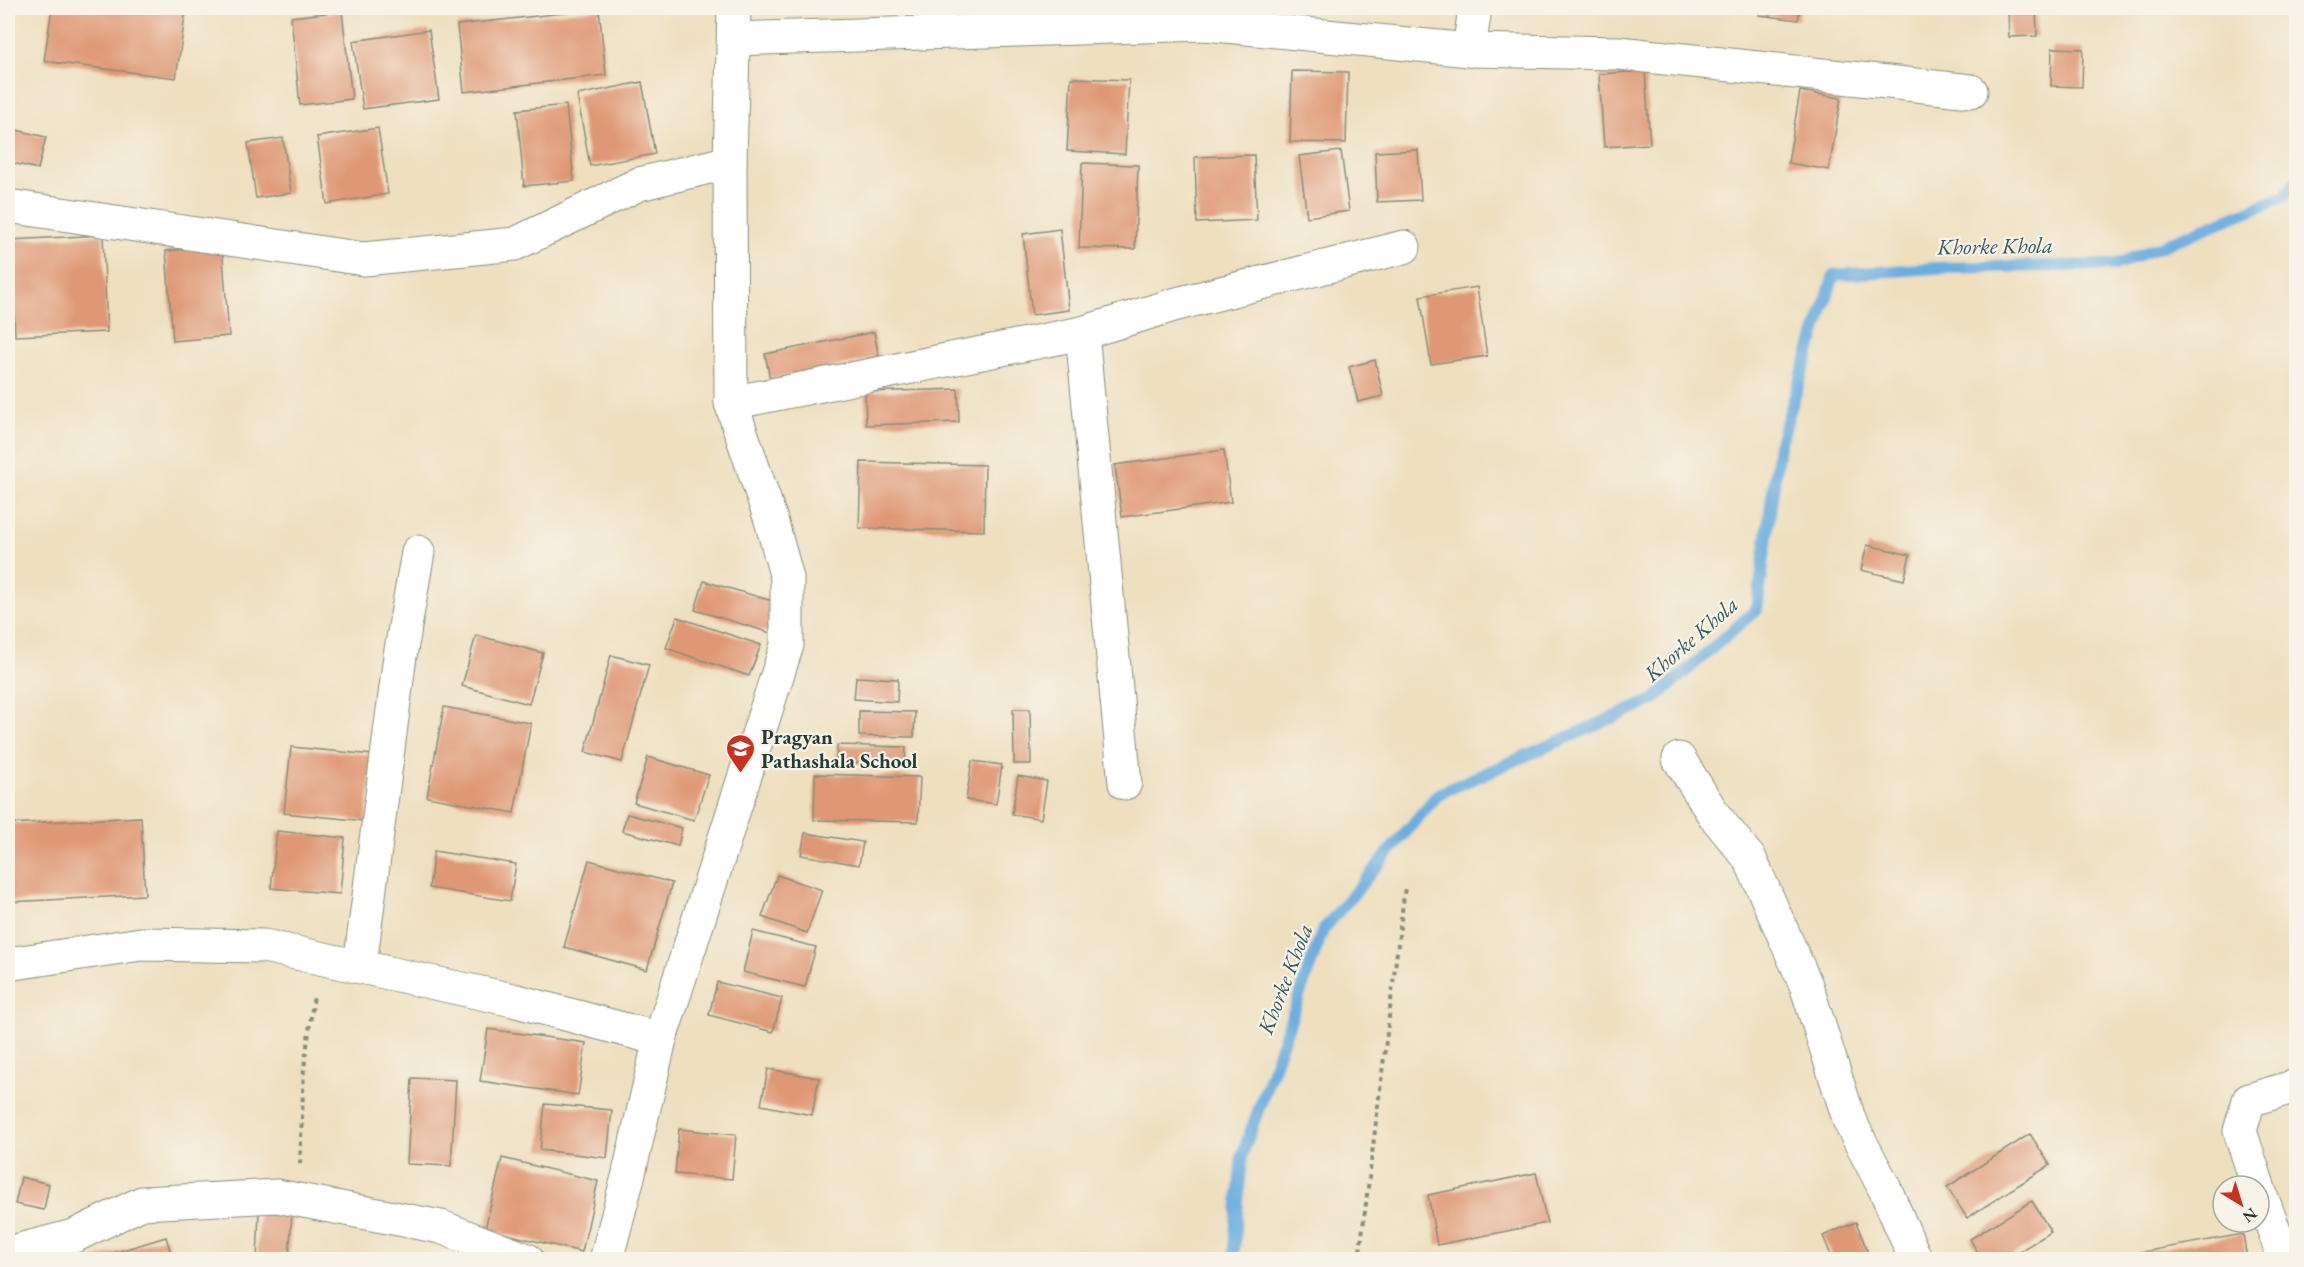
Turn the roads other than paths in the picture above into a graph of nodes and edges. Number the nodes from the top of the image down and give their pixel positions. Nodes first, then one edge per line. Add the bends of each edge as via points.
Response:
1 (1475, 8) edge
2 (1207, 16) edge
3 (734, 23) edge
4 (1469, 50) junction
5 (1971, 92) dead end
6 (730, 162) junction
7 (8, 206) edge
8 (1404, 247) dead end
9 (1082, 333) junction
10 (731, 403) junction
11 (417, 552) dead end
12 (1679, 759) dead end
13 (1125, 783) dead end
14 (8, 964) edge
15 (360, 965) junction
16 (660, 1039) junction
17 (2296, 1086) edge
18 (2254, 1174) edge
19 (2271, 1223) edge
20 (8, 1253) edge
21 (527, 1260) edge
22 (606, 1260) edge
23 (1916, 1260) edge
24 (2285, 1260) edge

1 - 4 street
2 - 3 street
2 - 4 street
3 - 6 street
4 - 5 street via 1619,53
6 - 7 street via 639,184 515,244 364,258
6 - 10 street
8 - 9 street via 1178,304
9 - 10 street
9 - 13 street
10 - 16 street via 787,578 787,645
11 - 15 street
12 - 23 street via 1714,815 1750,860 1806,985 1850,1122 1886,1189
14 - 15 street via 141,944 264,946
15 - 16 street
16 - 22 street
17 - 18 street via 2249,1100 2240,1131
19 - 24 street
20 - 21 street via 74,1236 142,1203 277,1196 441,1227

